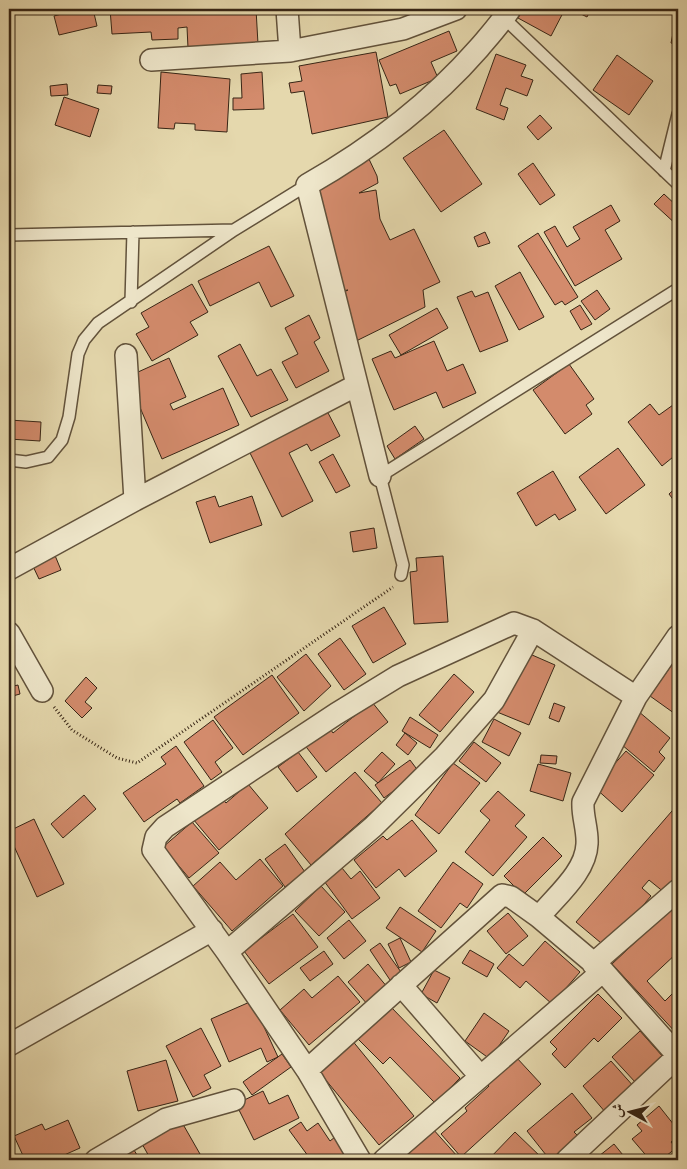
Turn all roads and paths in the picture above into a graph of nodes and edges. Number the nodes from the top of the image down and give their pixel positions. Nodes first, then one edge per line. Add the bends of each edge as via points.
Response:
1 (287, 9) edge
2 (456, 9) edge
3 (507, 13) edge
4 (290, 51) junction
5 (150, 60) dead end
6 (678, 114) edge
7 (664, 171) junction
8 (678, 184) edge
9 (307, 185) junction
10 (234, 230) junction
11 (133, 232) junction
12 (9, 235) edge
13 (678, 290) edge
14 (131, 302) junction
15 (126, 355) dead end
16 (357, 385) junction
17 (9, 460) edge
18 (380, 476) junction
19 (135, 500) junction
20 (9, 569) edge
21 (401, 575) joint
22 (533, 630) junction
23 (9, 633) edge
24 (678, 636) edge
25 (42, 691) joint
26 (636, 697) junction
27 (678, 890) edge
28 (539, 917) junction
29 (212, 930) junction
30 (227, 952) junction
31 (598, 967) junction
32 (400, 985) junction
33 (9, 1045) edge
34 (678, 1056) edge
35 (307, 1070) junction
36 (480, 1076) junction
37 (234, 1100) dead end
38 (96, 1160) edge
39 (360, 1160) edge
40 (384, 1160) edge
41 (567, 1160) edge

1 - 4 street
2 - 4 street via 403,29
3 - 7 lane
3 - 9 street via 458,72 414,113 349,160
4 - 5 street
6 - 7 lane
7 - 8 lane
9 - 10 lane
9 - 16 street
10 - 11 lane
10 - 14 lane
11 - 12 lane
11 - 14 lane
13 - 18 lane
14 - 17 lane via 98,323 84,340 78,354 69,417 62,440 48,457 26,462
15 - 19 street
16 - 18 street
16 - 19 street
18 - 21 lane via 403,565
19 - 20 street
21 - 25 path via 390,589 137,764 117,758 72,730
22 - 26 street
22 - 29 street via 514,623 398,676 165,827 156,837 153,850
22 - 30 street via 494,700 445,756 373,826
23 - 25 street
24 - 26 street
26 - 28 street via 583,802 587,843 585,862
27 - 31 street
28 - 31 street
28 - 32 street via 511,897 502,895
29 - 30 street
29 - 33 street
30 - 35 street
31 - 34 street
31 - 36 street
32 - 35 street
32 - 36 street
34 - 41 street
35 - 39 street
36 - 40 street
37 - 38 street via 166,1119

